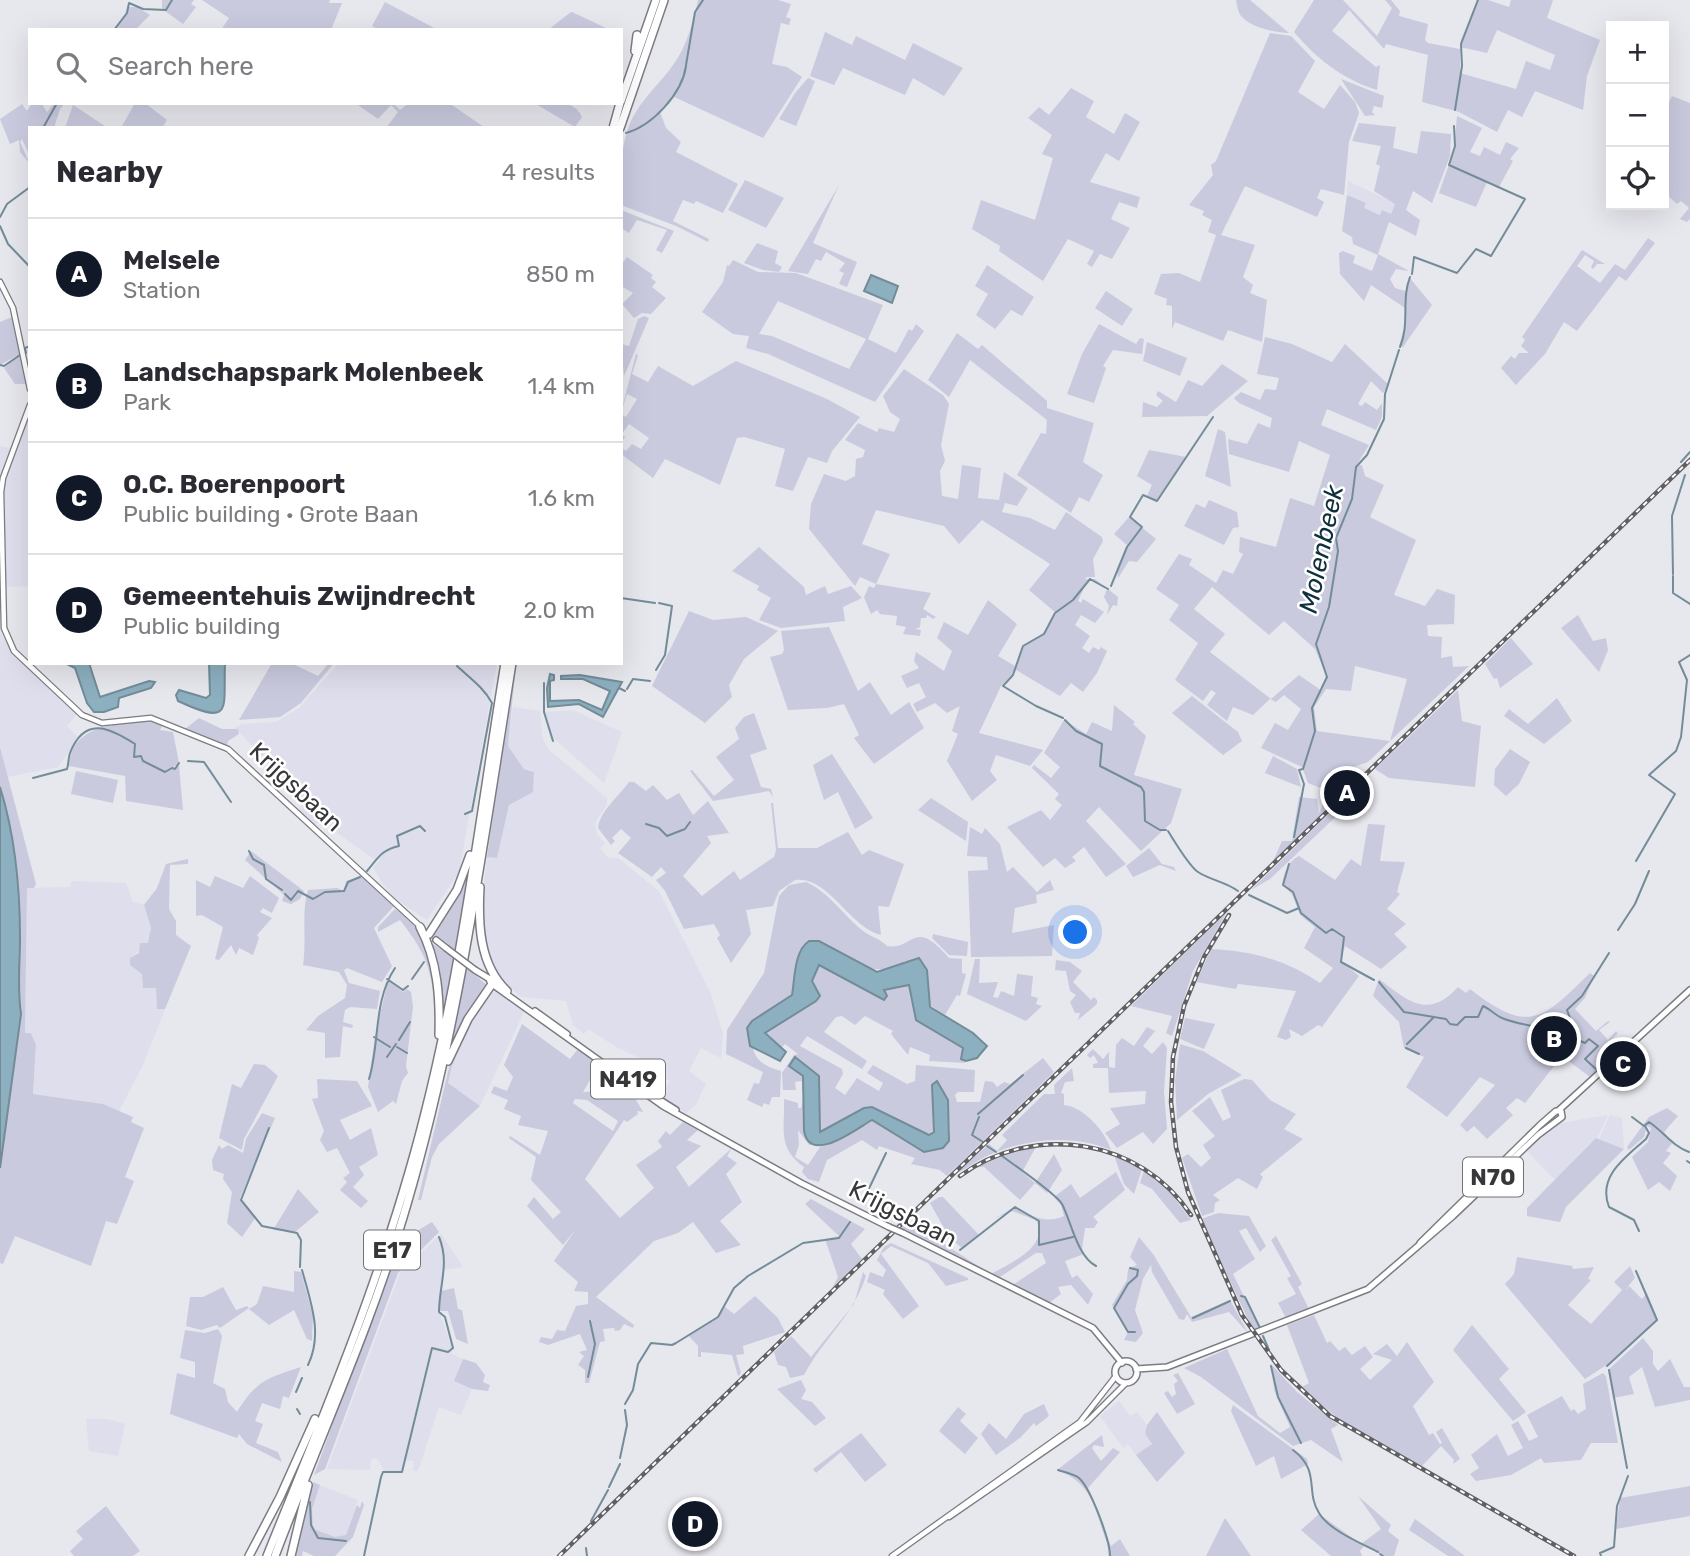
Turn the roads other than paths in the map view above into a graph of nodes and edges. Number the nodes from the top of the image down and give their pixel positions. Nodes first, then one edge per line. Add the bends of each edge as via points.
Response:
1 (656, 0) edge
2 (664, 0) edge
3 (637, 35) dead end
4 (631, 72) junction
5 (642, 78) dead end
6 (623, 96) edge
7 (620, 105) edge
8 (625, 112) junction
9 (614, 126) edge
10 (621, 126) edge
11 (0, 282) edge
12 (28, 379) edge
13 (28, 411) edge
14 (28, 662) edge
15 (31, 665) edge
16 (505, 665) edge
17 (512, 665) edge
18 (480, 821) junction
19 (481, 855) junction
20 (420, 927) junction
21 (429, 934) junction
22 (433, 942) junction
23 (490, 970) junction
24 (479, 972) junction
25 (491, 982) junction
26 (1690, 990) edge
27 (507, 991) junction
28 (528, 1010) junction
29 (542, 1016) junction
30 (550, 1024) junction
31 (439, 1054) junction
32 (432, 1115) junction
33 (1120, 1364) junction
34 (1136, 1372) junction
35 (1116, 1376) junction
36 (1126, 1383) junction
37 (305, 1466) junction
38 (299, 1482) junction
39 (980, 1494) junction
40 (250, 1555) edge
41 (267, 1556) edge
42 (275, 1556) edge
43 (291, 1556) edge
44 (892, 1556) edge

1 - 4 highway
2 - 8 highway
3 - 4 highway
4 - 6 highway
5 - 8 highway
7 - 9 highway
8 - 10 highway
11 - 12 main road via 13,308
13 - 14 main road, Krijgsbaan / N419 via 2,484 4,634
15 - 20 main road, Krijgsbaan / N419 via 82,715 102,723 151,718 228,749
16 - 18 highway, E17
17 - 19 highway, E17
18 - 21 highway via 457,890
18 - 31 highway, E17
19 - 23 highway via 480,918
19 - 32 highway, E17
20 - 21 main road, Krijgsbaan / N419
20 - 22 highway
21 - 22 main road, Krijgsbaan / N419
22 - 24 main road, Krijgsbaan / N419, bridge
22 - 31 highway via 440,1005
23 - 24 highway
23 - 27 highway
24 - 25 main road, Krijgsbaan / N419
25 - 27 main road, Krijgsbaan / N419
25 - 28 main road, Krijgsbaan / N419
25 - 32 highway via 459,1035
26 - 34 main road, N70 via 1368,1289 1162,1371
27 - 29 main road, Krijgsbaan / N419
28 - 29 main road, N419
28 - 30 main road, Krijgsbaan / N419
29 - 30 main road, Krijgsbaan / N419
30 - 33 main road, Krijgsbaan / N419, bridge via 707,1131 1096,1330
31 - 37 highway, E17 via 404,1194
32 - 37 highway, E17 via 391,1255 320,1441
33 - 34 main road via 1131,1363
33 - 35 main road
34 - 36 main road
35 - 36 main road
35 - 39 main road via 1080,1422
36 - 39 main road via 1087,1422
37 - 38 highway
38 - 40 highway
38 - 41 highway
38 - 42 highway
38 - 43 highway
39 - 44 main road

